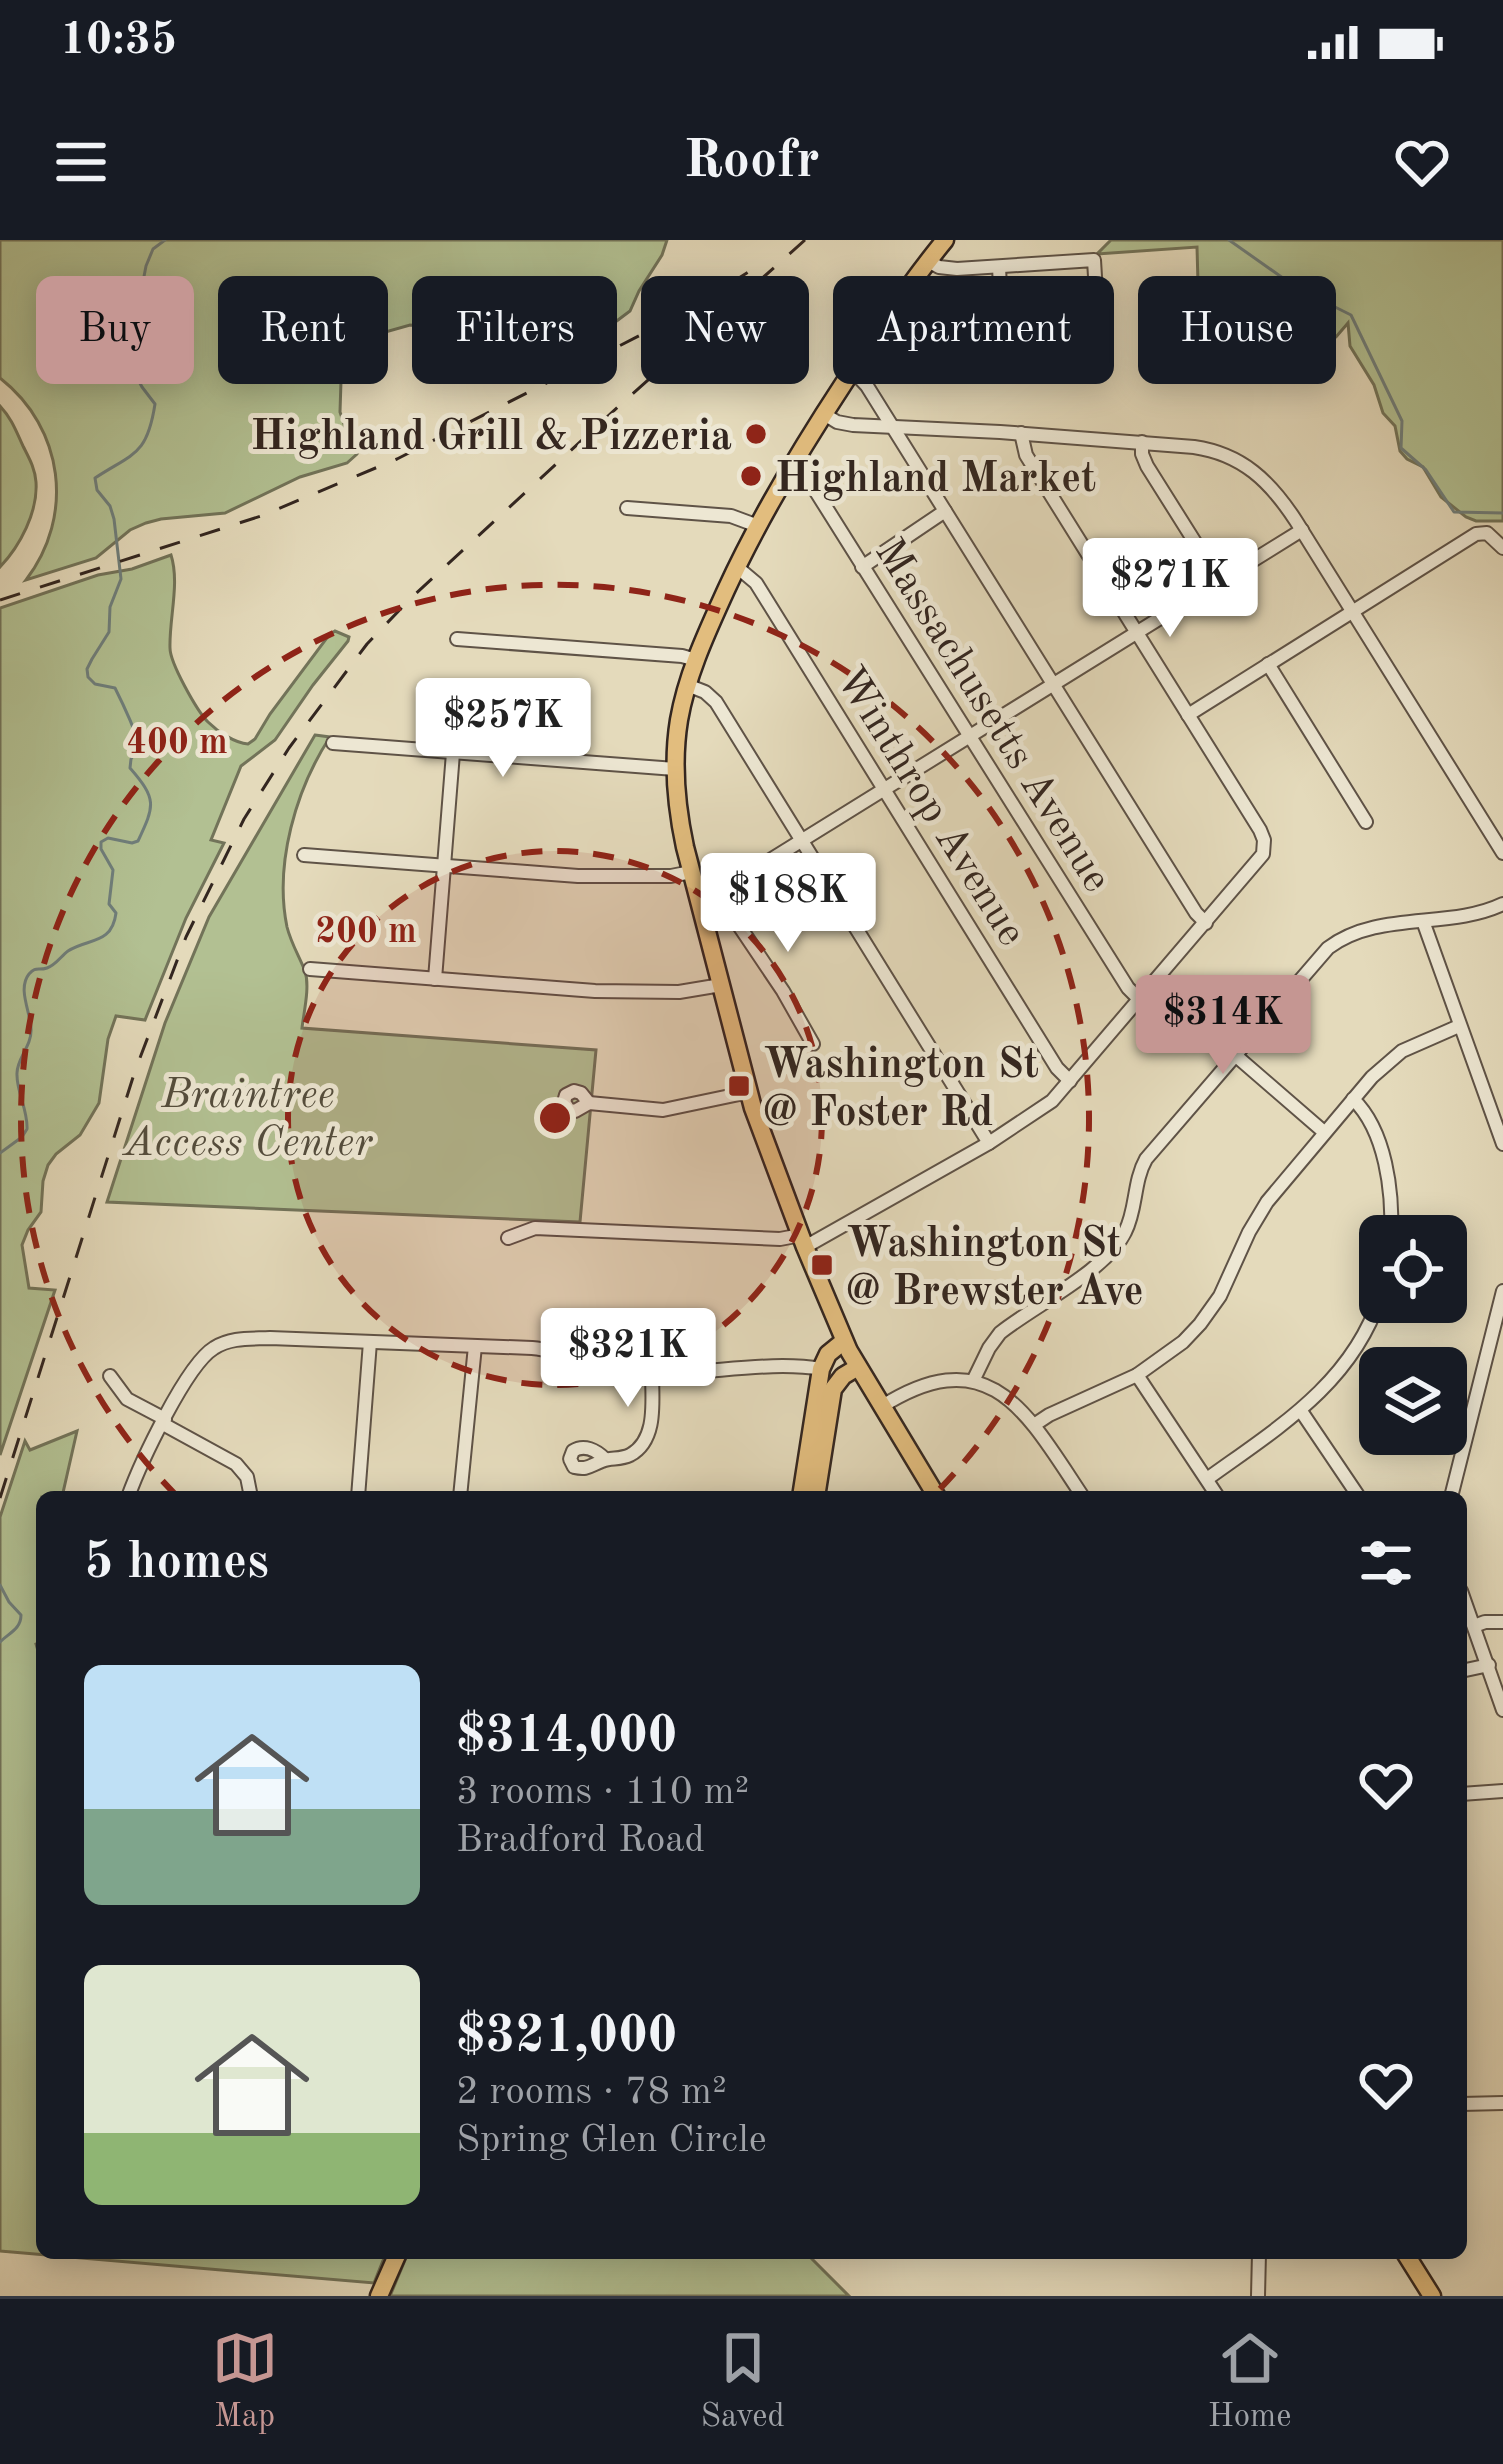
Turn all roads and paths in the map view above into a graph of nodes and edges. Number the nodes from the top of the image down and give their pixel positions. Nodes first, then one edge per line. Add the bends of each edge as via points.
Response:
1 (944, 240) edge
2 (928, 260) junction
3 (999, 268) junction
4 (917, 276) edge
5 (999, 276) edge
6 (1095, 276) edge
7 (843, 384) edge
8 (865, 384) edge
9 (824, 414) junction
10 (894, 427) junction
11 (1021, 433) junction
12 (1142, 442) junction
13 (791, 467) junction
14 (627, 508) dead end
15 (945, 511) junction
16 (758, 526) junction
17 (1302, 530) junction
18 (1503, 548) edge
19 (737, 567) junction
20 (862, 567) junction
21 (1220, 582) junction
22 (1352, 611) junction
23 (1137, 633) junction
24 (457, 639) dead end
25 (696, 660) junction
26 (1268, 664) junction
27 (687, 685) junction
28 (1054, 685) junction
29 (1187, 715) junction
30 (970, 736) junction
31 (333, 743) dead end
32 (452, 753) junction
33 (675, 769) junction
34 (884, 789) junction
35 (1366, 822) dead end
36 (801, 841) junction
37 (1503, 854) edge
38 (304, 855) dead end
39 (443, 867) junction
40 (692, 872) junction
41 (708, 896) junction
42 (1503, 904) edge
43 (1423, 921) junction
44 (1206, 923) junction
45 (310, 969) dead end
46 (435, 980) junction
47 (1154, 984) junction
48 (721, 985) junction
49 (1140, 1000) junction
50 (1459, 1026) junction
51 (813, 1044) dead end
52 (1235, 1056) junction
53 (1070, 1082) junction
54 (749, 1092) junction
55 (1353, 1099) junction
56 (589, 1103) dead end
57 (1324, 1132) junction
58 (989, 1143) junction
59 (1503, 1144) edge
60 (1391, 1215) edge
61 (508, 1238) dead end
62 (803, 1241) junction
63 (1503, 1291) edge
64 (1371, 1323) edge
65 (370, 1342) junction
66 (844, 1342) junction
67 (475, 1346) junction
68 (858, 1367) junction
69 (821, 1369) junction
70 (652, 1373) junction
71 (1137, 1375) junction
72 (110, 1376) dead end
73 (973, 1381) junction
74 (881, 1407) junction
75 (1301, 1411) junction
76 (164, 1421) junction
77 (1034, 1425) junction
78 (604, 1459) dead end
79 (1207, 1479) junction
80 (131, 1491) edge
81 (249, 1491) edge
82 (358, 1491) edge
83 (461, 1491) edge
84 (802, 1491) edge
85 (817, 1491) edge
86 (933, 1491) edge
87 (1079, 1491) edge
88 (1214, 1491) edge
89 (1355, 1491) edge
90 (1453, 1491) edge
91 (1467, 1607) edge
92 (1503, 1622) edge
93 (1474, 1626) junction
94 (1489, 1664) junction
95 (1467, 1670) edge
96 (1503, 1710) edge
97 (1503, 1791) edge
98 (1467, 1794) edge
99 (1503, 2103) edge
100 (1467, 2104) edge
101 (395, 2259) edge
102 (1259, 2259) edge
103 (1409, 2259) edge
104 (379, 2296) edge
105 (1258, 2296) edge
106 (1432, 2296) edge

1 - 2 main road
2 - 3 street via 948,269
2 - 4 main road
3 - 5 street
3 - 6 street via 1094,260
7 - 9 main road
8 - 10 street
9 - 10 street
9 - 13 main road
10 - 11 street
10 - 15 street
11 - 12 street
11 - 23 street via 1026,455
12 - 17 street via 1230,456 1262,477
12 - 21 street via 1148,466
13 - 16 main road
13 - 20 street, Massachusetts Avenue via 810,482
14 - 16 street via 724,515
15 - 20 street
15 - 28 street
16 - 19 main road
17 - 21 street
17 - 22 street
18 - 22 street via 1487,532 1476,534
19 - 25 main road
19 - 34 street, Winthrop Avenue via 756,583
20 - 30 street, Massachusetts Avenue
21 - 23 street
22 - 26 street
22 - 37 street
23 - 28 street
23 - 29 street
24 - 25 street
25 - 27 main road
26 - 29 street
26 - 35 street
27 - 33 main road
27 - 36 street via 716,703
28 - 30 street
28 - 44 street
29 - 44 street via 1264,844 1258,863
30 - 34 street
30 - 49 street, Massachusetts Avenue
31 - 32 street
32 - 33 street
32 - 39 street
33 - 40 main road
34 - 36 street
34 - 53 street, Winthrop Avenue
36 - 41 street
36 - 58 street
38 - 39 street
39 - 40 street via 587,877
39 - 46 street
40 - 41 main road
41 - 48 main road
41 - 51 street via 783,991
42 - 43 street
43 - 50 street
43 - 52 street via 1334,943
44 - 47 street
45 - 46 street
46 - 48 street via 636,992
47 - 49 street
47 - 52 street
48 - 54 main road
49 - 53 street
50 - 55 street via 1395,1055
50 - 59 street
52 - 57 street
52 - 73 street via 1146,1159 1130,1222 1113,1251 1000,1333
53 - 58 street
54 - 56 street via 663,1110
54 - 62 main road
55 - 57 street
55 - 60 street via 1384,1163
57 - 71 street via 1262,1209 1206,1318
58 - 62 street
61 - 62 street via 542,1228
62 - 66 main road
63 - 90 street
64 - 75 street
65 - 67 street
65 - 76 street via 226,1342 200,1360
65 - 82 street
66 - 68 main road
66 - 69 main road
67 - 70 street via 561,1352
67 - 83 street
68 - 74 main road
68 - 85 main road via 832,1394
69 - 70 street
69 - 84 main road
70 - 78 street via 645,1438 629,1456
71 - 77 street
71 - 79 street
72 - 76 street via 127,1399
73 - 74 street via 931,1382
73 - 77 street
74 - 86 main road
75 - 79 street
75 - 89 street
76 - 80 street
76 - 81 street via 236,1464
77 - 87 street
79 - 88 street
91 - 93 street
92 - 93 street
93 - 94 street
94 - 95 street
94 - 96 street
97 - 98 street
99 - 100 street
101 - 104 main road
102 - 105 street
103 - 106 main road

